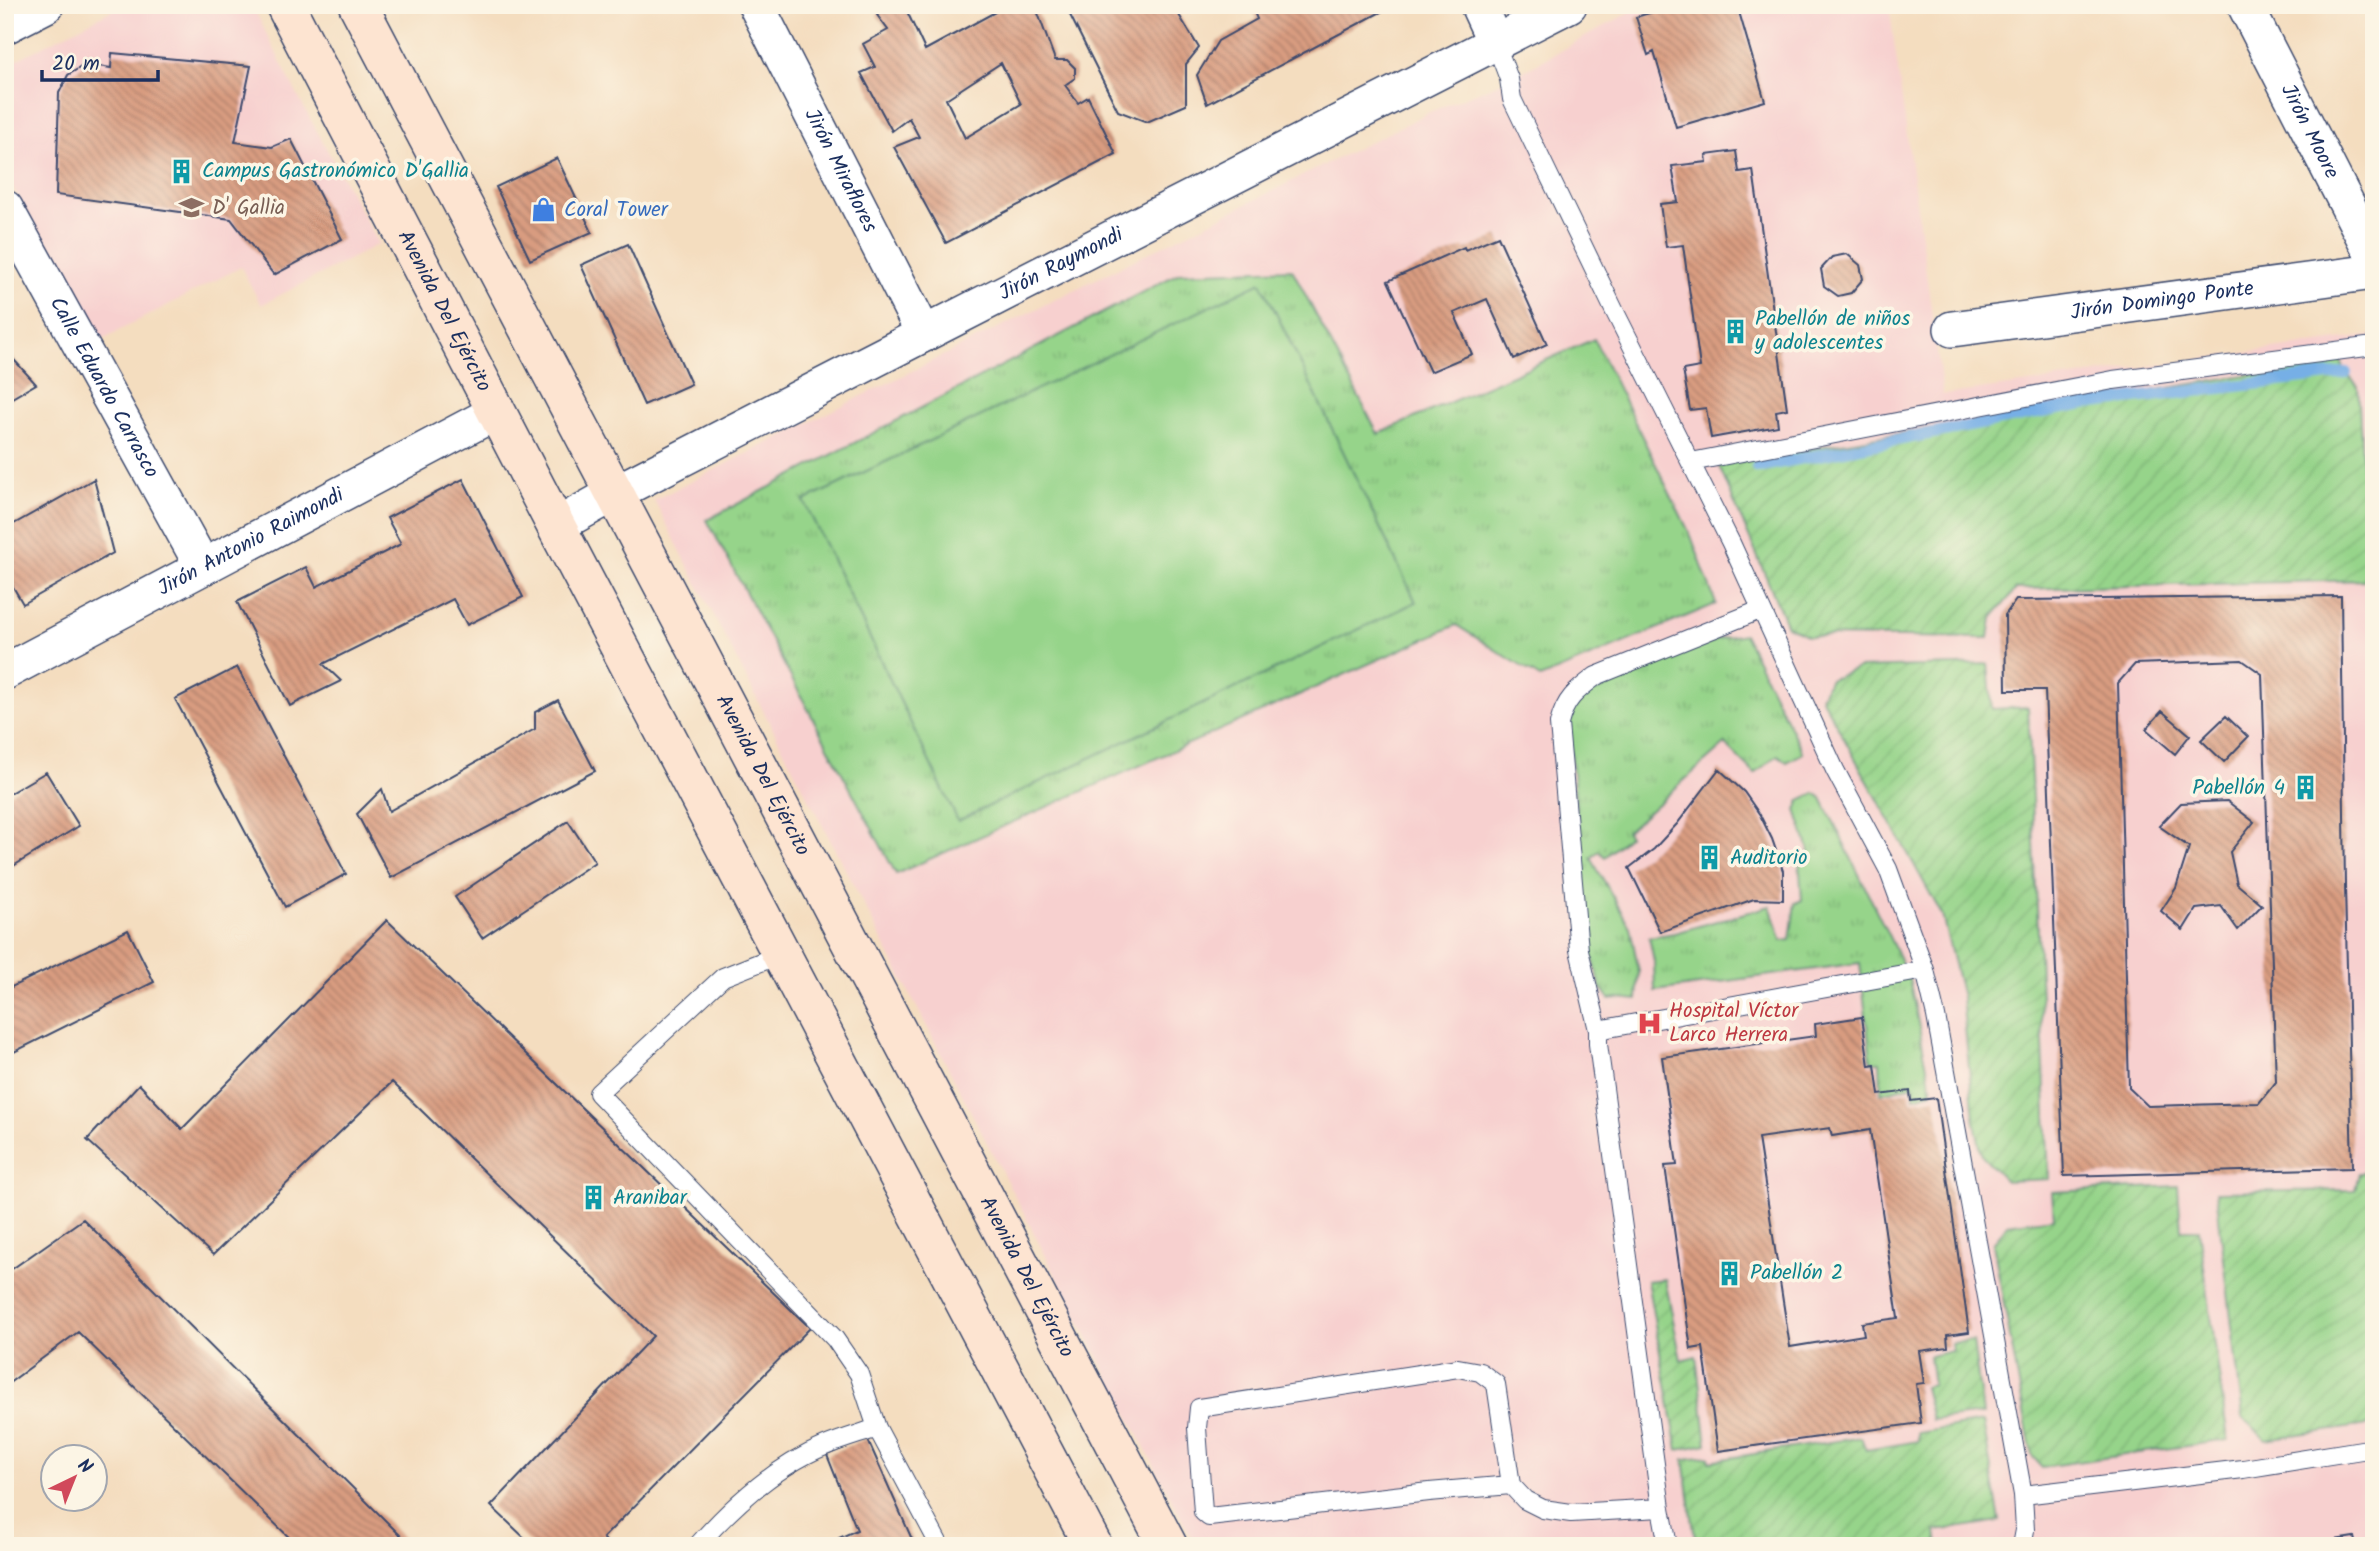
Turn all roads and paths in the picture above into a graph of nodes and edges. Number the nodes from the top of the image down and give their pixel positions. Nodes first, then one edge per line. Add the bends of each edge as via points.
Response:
1 (46, 5) edge
2 (285, 5) edge
3 (358, 5) edge
4 (756, 5) edge
5 (1478, 5) edge
6 (1569, 5) edge
7 (2245, 5) edge
8 (5, 26) edge
9 (1496, 42) junction
10 (5, 208) edge
11 (2374, 257) edge
12 (2374, 272) edge
13 (1952, 329) dead end
14 (924, 334) junction
15 (2374, 346) edge
16 (496, 412) junction
17 (1691, 462) junction
18 (615, 493) junction
19 (556, 526) junction
20 (203, 567) junction
21 (1760, 610) junction
22 (5, 672) edge
23 (781, 954) junction
24 (1925, 970) junction
25 (1598, 1030) junction
26 (877, 1428) junction
27 (2374, 1448) edge
28 (1511, 1485) junction
29 (2023, 1495) junction
30 (1661, 1508) junction
31 (697, 1546) edge
32 (940, 1546) edge
33 (1093, 1546) edge
34 (1168, 1546) edge
35 (1668, 1546) edge
36 (2022, 1546) edge

1 - 8 street
2 - 16 main road, Avenida Del Ejército
3 - 18 main road, Avenida Del Ejército
4 - 14 street, Jirón Miraflores
5 - 9 street
6 - 9 street, Jirón Raymondi
7 - 11 street, Jirón Moore
9 - 14 street, Jirón Raymondi
9 - 17 lane via 1512,99
10 - 20 street, Calle Eduardo Carrasco
12 - 13 street, Jirón Domingo Ponte
14 - 18 street, Jirón Raymondi
15 - 17 lane via 2113,380
16 - 19 main road, Avenida Del Ejército
16 - 20 street, Jirón Antonio Raimondi
17 - 21 lane
18 - 19 street, Jirón Raymondi
18 - 34 main road, Avenida Del Ejército
19 - 23 main road, Avenida Del Ejército
20 - 22 street, Jirón Antonio Raimondi
21 - 24 lane via 1835,770 1888,869
21 - 25 lane via 1596,676 1563,706 1559,724 1579,950
23 - 26 lane via 723,977 598,1093 835,1339 859,1374
23 - 33 main road, Avenida Del Ejército
24 - 25 lane
24 - 29 lane
25 - 30 lane
26 - 31 lane via 823,1447 769,1478 723,1516
26 - 32 lane
27 - 29 lane
28 - 28 lane via 1496,1384 1480,1372 1458,1368 1199,1408 1203,1512 1209,1517
28 - 30 lane via 1525,1500 1544,1509 1571,1513
29 - 36 lane
30 - 35 lane

